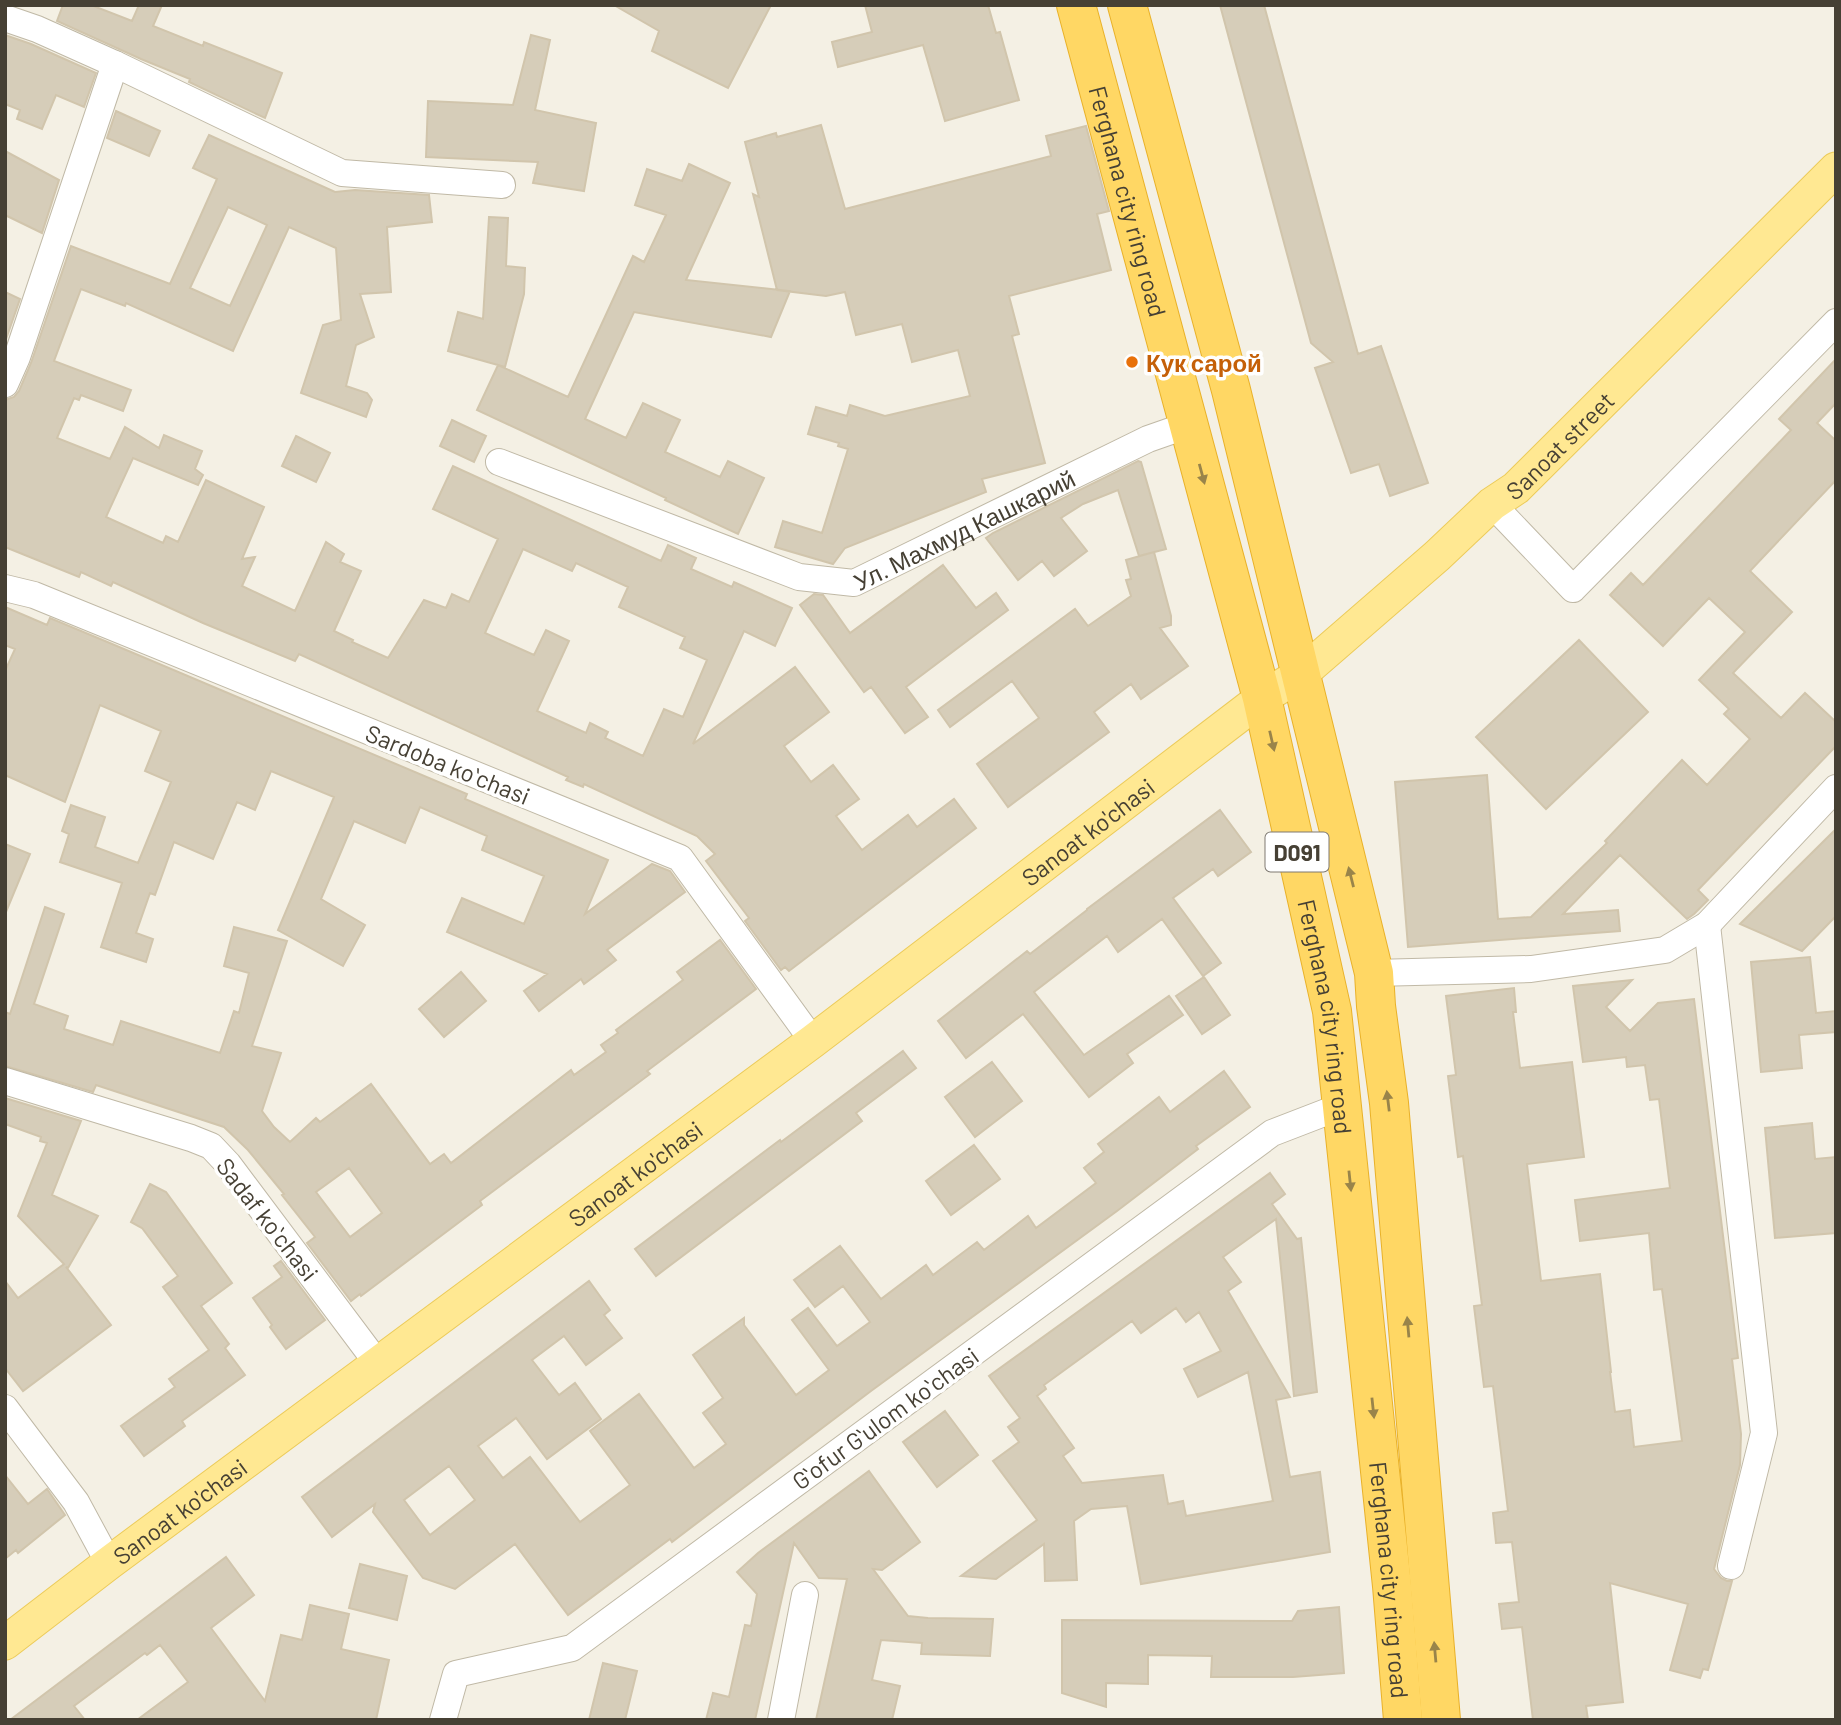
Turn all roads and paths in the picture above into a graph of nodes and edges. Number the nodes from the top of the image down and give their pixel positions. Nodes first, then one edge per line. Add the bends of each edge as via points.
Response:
1 (1076, 5) edge
2 (1127, 5) edge
3 (5, 18) edge
4 (115, 64) junction
5 (1836, 169) edge
6 (502, 185) dead end
7 (1836, 321) edge
8 (5, 384) edge
9 (1188, 425) junction
10 (499, 463) dead end
11 (1492, 504) junction
12 (5, 589) edge
13 (1301, 674) junction
14 (1262, 698) junction
15 (1836, 789) edge
16 (1707, 925) junction
17 (1374, 973) junction
18 (813, 1041) junction
19 (5, 1081) edge
20 (1342, 1106) junction
21 (378, 1364) junction
22 (5, 1408) edge
23 (109, 1563) junction
24 (1731, 1566) dead end
25 (805, 1595) dead end
26 (5, 1643) edge
27 (443, 1720) edge
28 (781, 1720) edge
29 (1403, 1720) edge
30 (1441, 1720) edge

1 - 9 highway, Ferghana city ring road / D091
2 - 13 highway, Ferghana city ring road / D091 via 1231,390
3 - 4 street
4 - 6 street via 342,173
4 - 8 street
5 - 11 main road, Sanoat street via 1516,488
7 - 11 street via 1573,589
9 - 10 street, Ул. Махмуд Кашкарий via 1148,439 854,583 799,577
9 -> 14 highway, Ferghana city ring road / D091
11 - 13 main road, Sanoat street
12 - 18 street, Sardoba koʻchasi via 34,595 680,858
13 - 14 main road, Sanoat street
17 -> 13 highway, Ferghana city ring road / D091
14 - 18 main road, Sanoat ko'chasi
14 -> 20 highway, Ferghana city ring road / D091 via 1332,1011
15 - 16 street
16 - 17 street via 1665,950 1531,969
16 - 24 street via 1764,1433
30 -> 17 highway, Ferghana city ring road / D091
18 - 21 main road, Sanoat ko'chasi
19 - 21 street, Sadaf koʻchasi via 211,1146
20 - 27 street, Gʻofur Gʻulom koʻchasi via 1272,1133 572,1648 456,1674
20 -> 29 highway, Ferghana city ring road / D091
21 - 23 main road, Sanoat ko'chasi
22 - 23 street via 76,1502
23 - 26 main road, Sanoat ko'chasi
25 - 28 street

